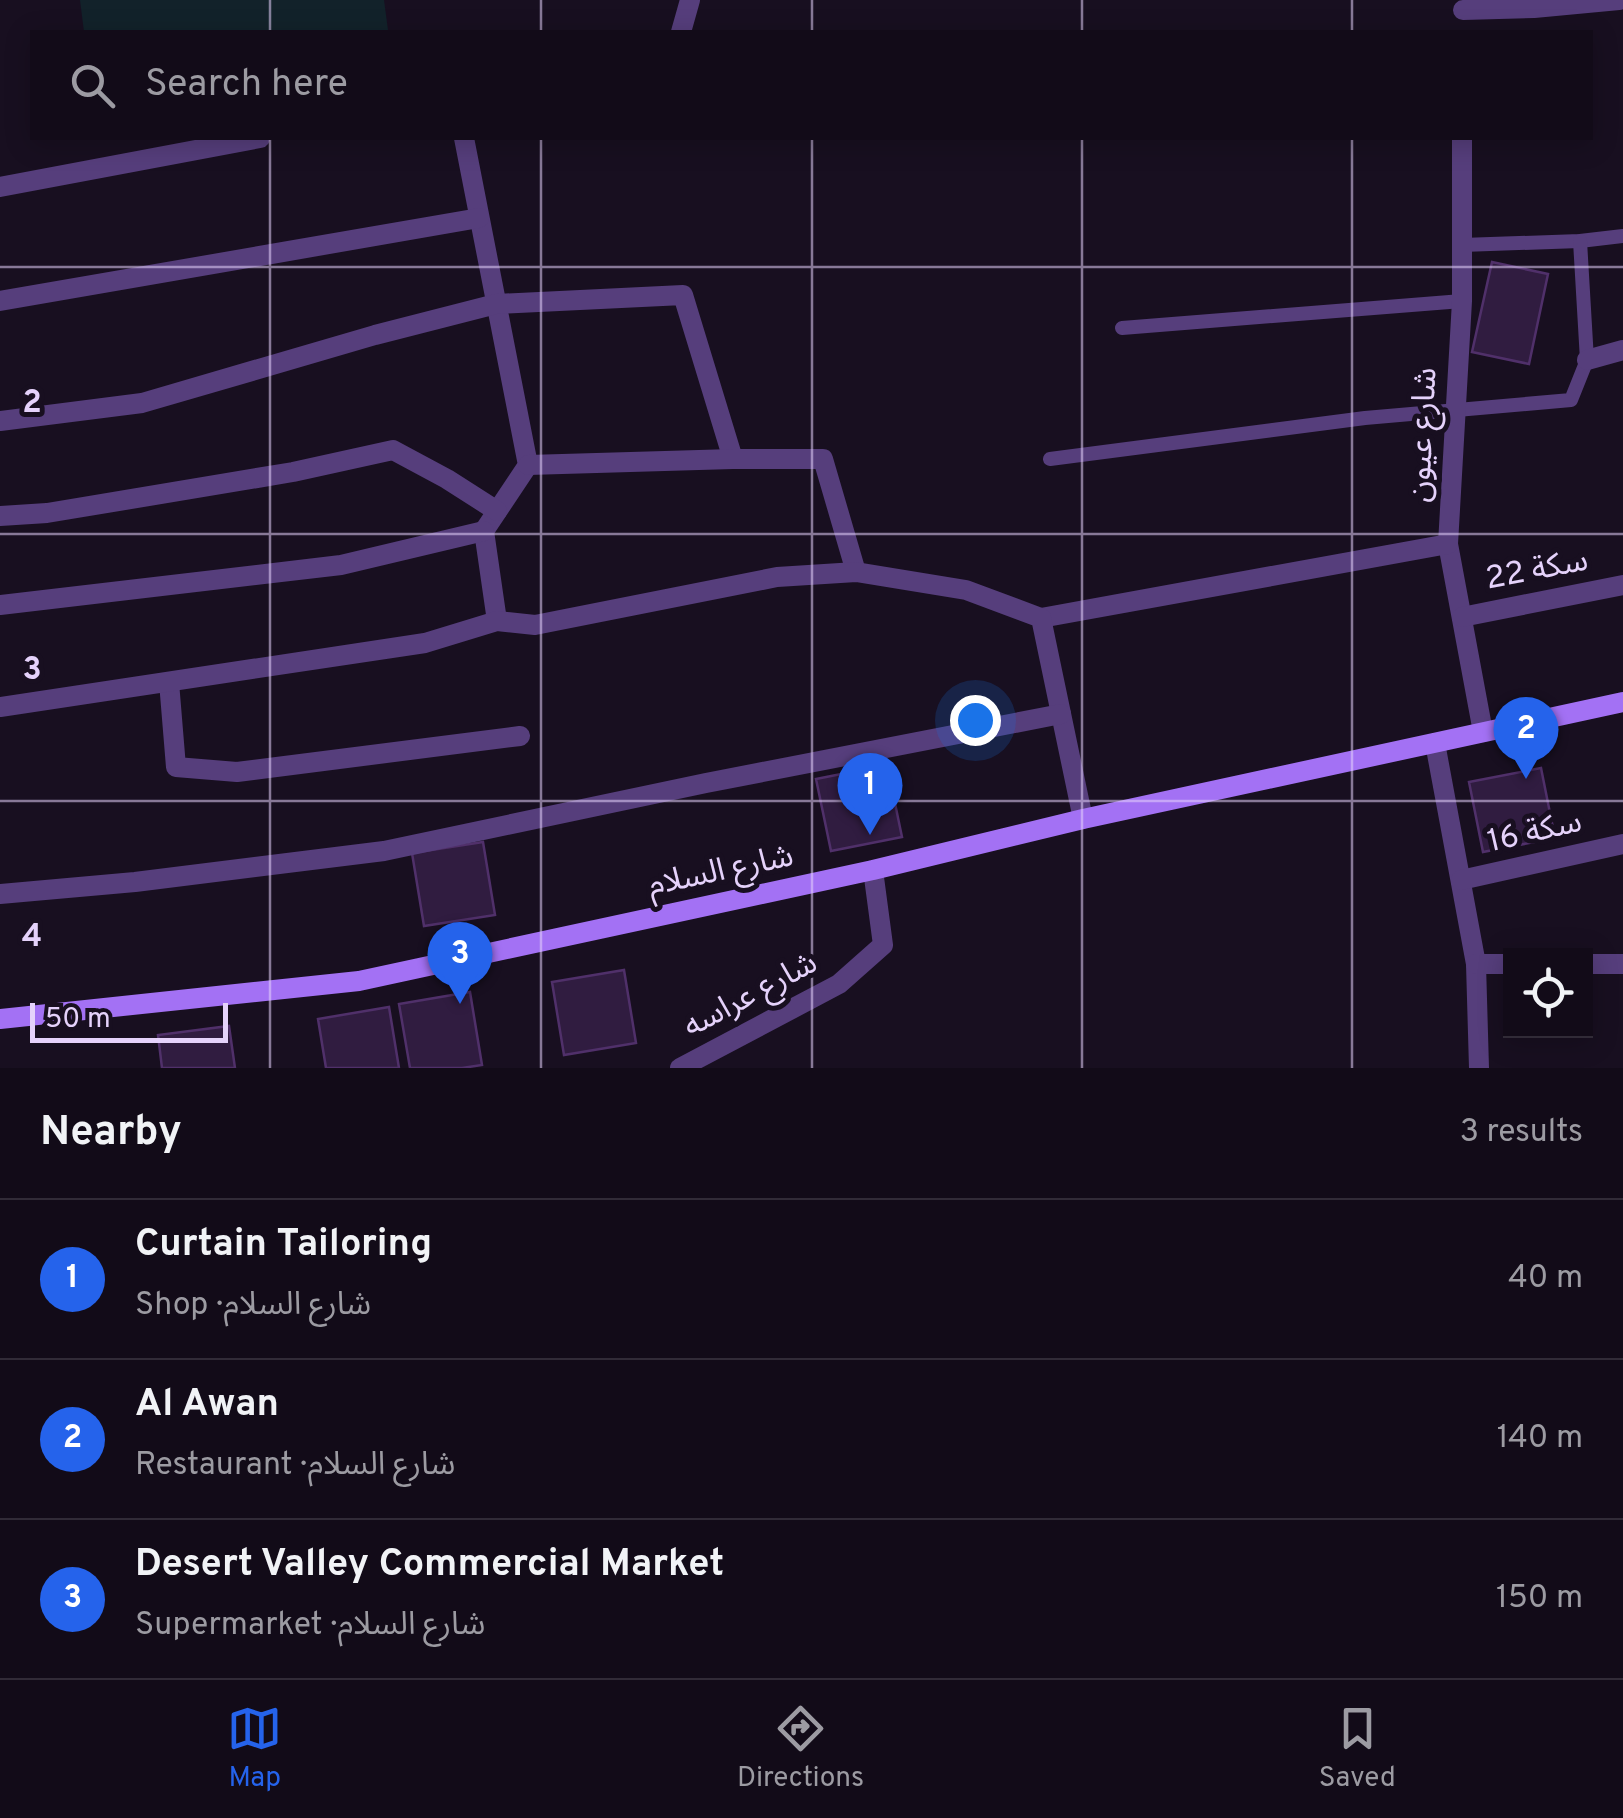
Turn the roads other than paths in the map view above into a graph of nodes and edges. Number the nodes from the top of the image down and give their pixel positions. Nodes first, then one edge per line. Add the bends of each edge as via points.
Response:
1 (690, 0) edge
2 (1619, 0) edge
3 (1461, 5) edge
4 (682, 30) edge
5 (1463, 30) edge
6 (249, 140) edge
7 (464, 140) edge
8 (1462, 140) edge
9 (0, 187) edge
10 (480, 218) junction
11 (1623, 236) edge
12 (1580, 241) junction
13 (1462, 245) junction
14 (1462, 301) junction
15 (0, 302) edge
16 (496, 304) junction
17 (1122, 328) dead end
18 (1623, 350) edge
19 (1587, 360) junction
20 (1456, 409) junction
21 (0, 421) edge
22 (733, 459) junction
23 (1050, 459) dead end
24 (528, 465) junction
25 (497, 511) junction
26 (0, 516) edge
27 (484, 531) junction
28 (1448, 544) junction
29 (856, 572) junction
30 (1623, 585) edge
31 (0, 606) edge
32 (1462, 617) junction
33 (1041, 618) junction
34 (497, 621) junction
35 (169, 682) junction
36 (1623, 702) edge
37 (0, 706) edge
38 (1061, 714) junction
39 (1483, 732) junction
40 (520, 736) dead end
41 (1435, 742) junction
42 (1083, 820) junction
43 (1623, 844) edge
44 (873, 870) junction
45 (1460, 880) junction
46 (0, 894) edge
47 (1476, 964) junction
48 (1503, 964) edge
49 (1593, 964) edge
50 (1623, 964) edge
51 (0, 1019) edge
52 (680, 1068) edge
53 (1479, 1068) edge

1 - 4 street
2 - 3 street
3 - 5 street
6 - 9 street
7 - 10 street
8 - 13 street, شارع عيون
10 - 15 street
10 - 16 street
11 - 12 lane
12 - 13 lane
12 - 19 lane
13 - 14 street, شارع عيون
14 - 17 lane
14 - 20 street, شارع عيون
16 - 21 street via 142,402
16 - 22 street via 683,294
16 - 24 street
18 - 19 street
19 - 20 lane via 1571,400
20 - 23 lane
20 - 28 street, شارع عيون
22 - 24 street
22 - 29 street via 824,459
24 - 25 street
25 - 26 street via 393,450 274,476
25 - 27 street
27 - 31 street via 341,565
27 - 34 street
28 - 32 street, شارع عيون
28 - 33 street
29 - 33 street via 966,590
29 - 34 street via 777,577 535,625
30 - 32 street, سكة 22
32 - 39 street, شارع عيون
33 - 38 street
34 - 35 street via 425,644
35 - 37 street
35 - 40 street via 176,767 237,772
36 - 39 street, شارع السلام
38 - 42 street
38 - 46 street via 384,850
39 - 41 street, شارع السلام
41 - 42 street, شارع السلام
41 - 45 street
42 - 44 street, شارع السلام
43 - 45 street, سكة 16
44 - 51 street, شارع السلام via 359,981
44 - 52 street, شارع عراسه via 883,945 839,984
45 - 47 street
47 - 48 street
47 - 53 street
49 - 50 street

